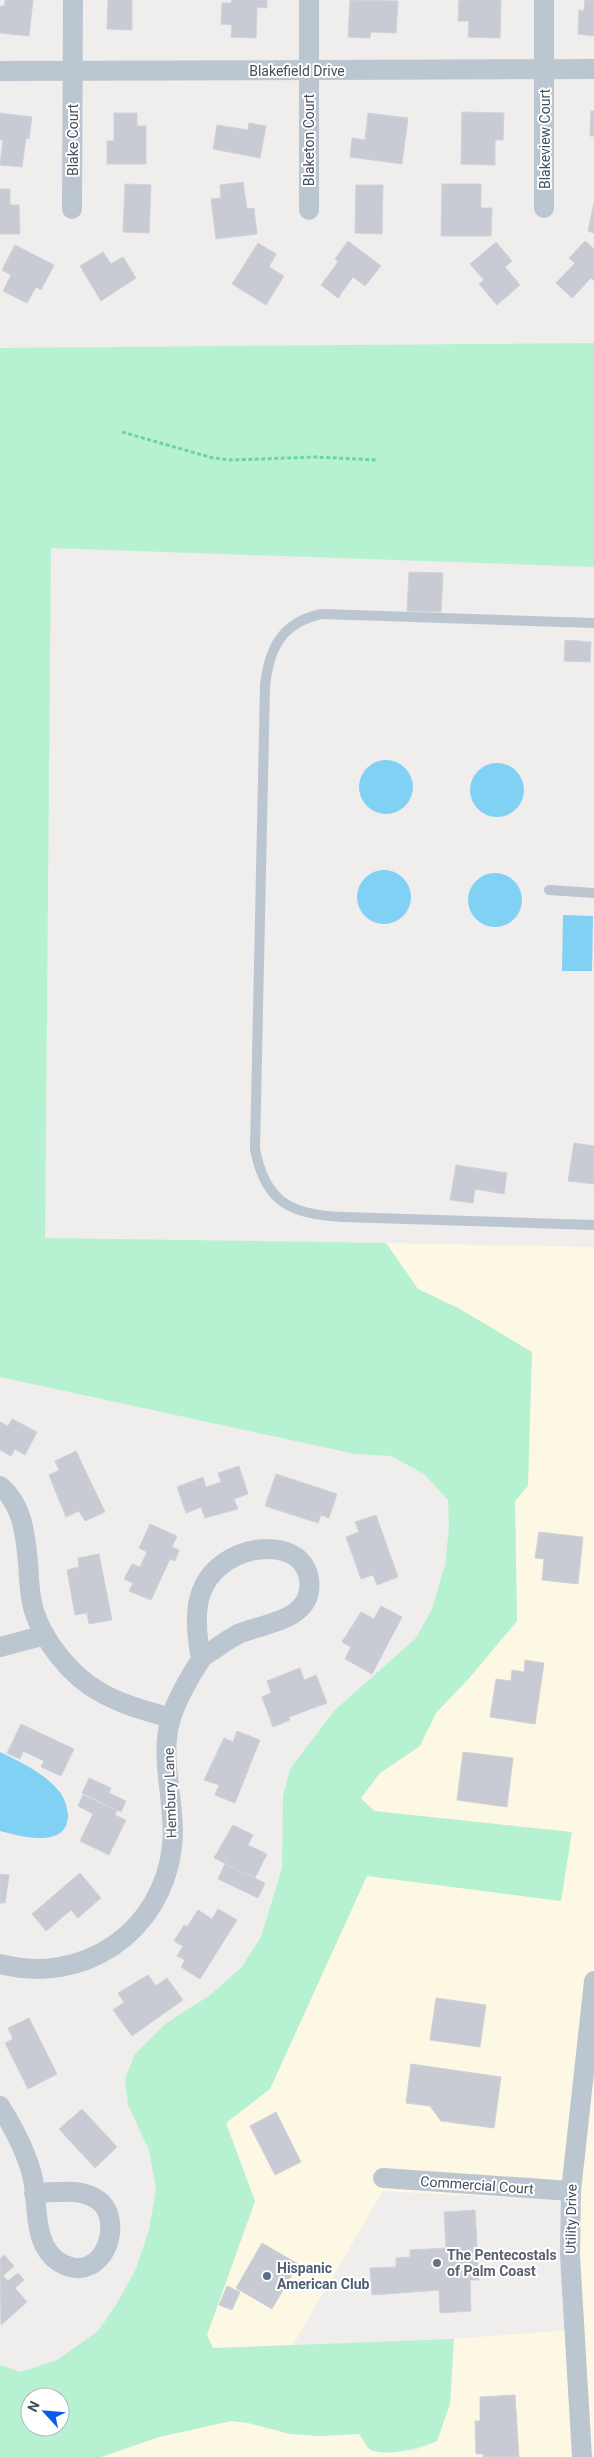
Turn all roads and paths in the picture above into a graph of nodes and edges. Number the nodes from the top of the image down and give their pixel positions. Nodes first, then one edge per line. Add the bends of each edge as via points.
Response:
1 (73, 0) edge
2 (309, 0) edge
3 (544, 0) edge
4 (545, 70) junction
5 (594, 70) edge
6 (0, 71) edge
7 (73, 71) junction
8 (309, 71) junction
9 (544, 208) dead end
10 (72, 209) dead end
11 (309, 210) dead end
12 (122, 432) dead end
13 (377, 460) dead end
14 (594, 623) edge
15 (549, 890) dead end
16 (594, 893) edge
17 (594, 1225) edge
18 (0, 1486) edge
19 (45, 1635) junction
20 (0, 1647) edge
21 (201, 1659) junction
22 (171, 1718) junction
23 (0, 1964) edge
24 (593, 1993) edge
25 (0, 2106) edge
26 (383, 2178) dead end
27 (571, 2191) junction
28 (34, 2193) dead end
29 (582, 2457) edge

1 - 7 street, Blake Court
2 - 8 street, Blaketon Court
3 - 4 street, Blakeview Court
4 - 5 street, Blakefield Drive
4 - 8 street, Blakefield Drive
4 - 9 street, Blakeview Court
6 - 7 street, Blakefield Drive
7 - 8 street, Blakefield Drive
7 - 10 street, Blake Court
8 - 11 street, Blaketon Court
12 - 13 path via 231,460 316,457
14 - 17 lane via 322,614 296,623 277,642 270,656 265,686 255,1149 261,1174 270,1192 288,1207 304,1214
15 - 16 lane
18 - 19 street via 17,1507 23,1522 30,1592
19 - 20 street
19 - 22 street via 89,1686 128,1705
21 - 21 street via 240,1634 274,1624 297,1611 308,1591 309,1580 298,1559 276,1548 260,1549 240,1554 216,1569 206,1582 195,1609
21 - 22 street, Hembury Lane
22 - 23 street, Hembury Lane via 167,1746 172,1848 158,1896 145,1916 117,1945 86,1961 50,1968
24 - 27 street, Utility Drive
25 - 28 street via 17,2132 31,2172
26 - 27 street, Commercial Court
27 - 29 street, Utility Drive via 570,2255

